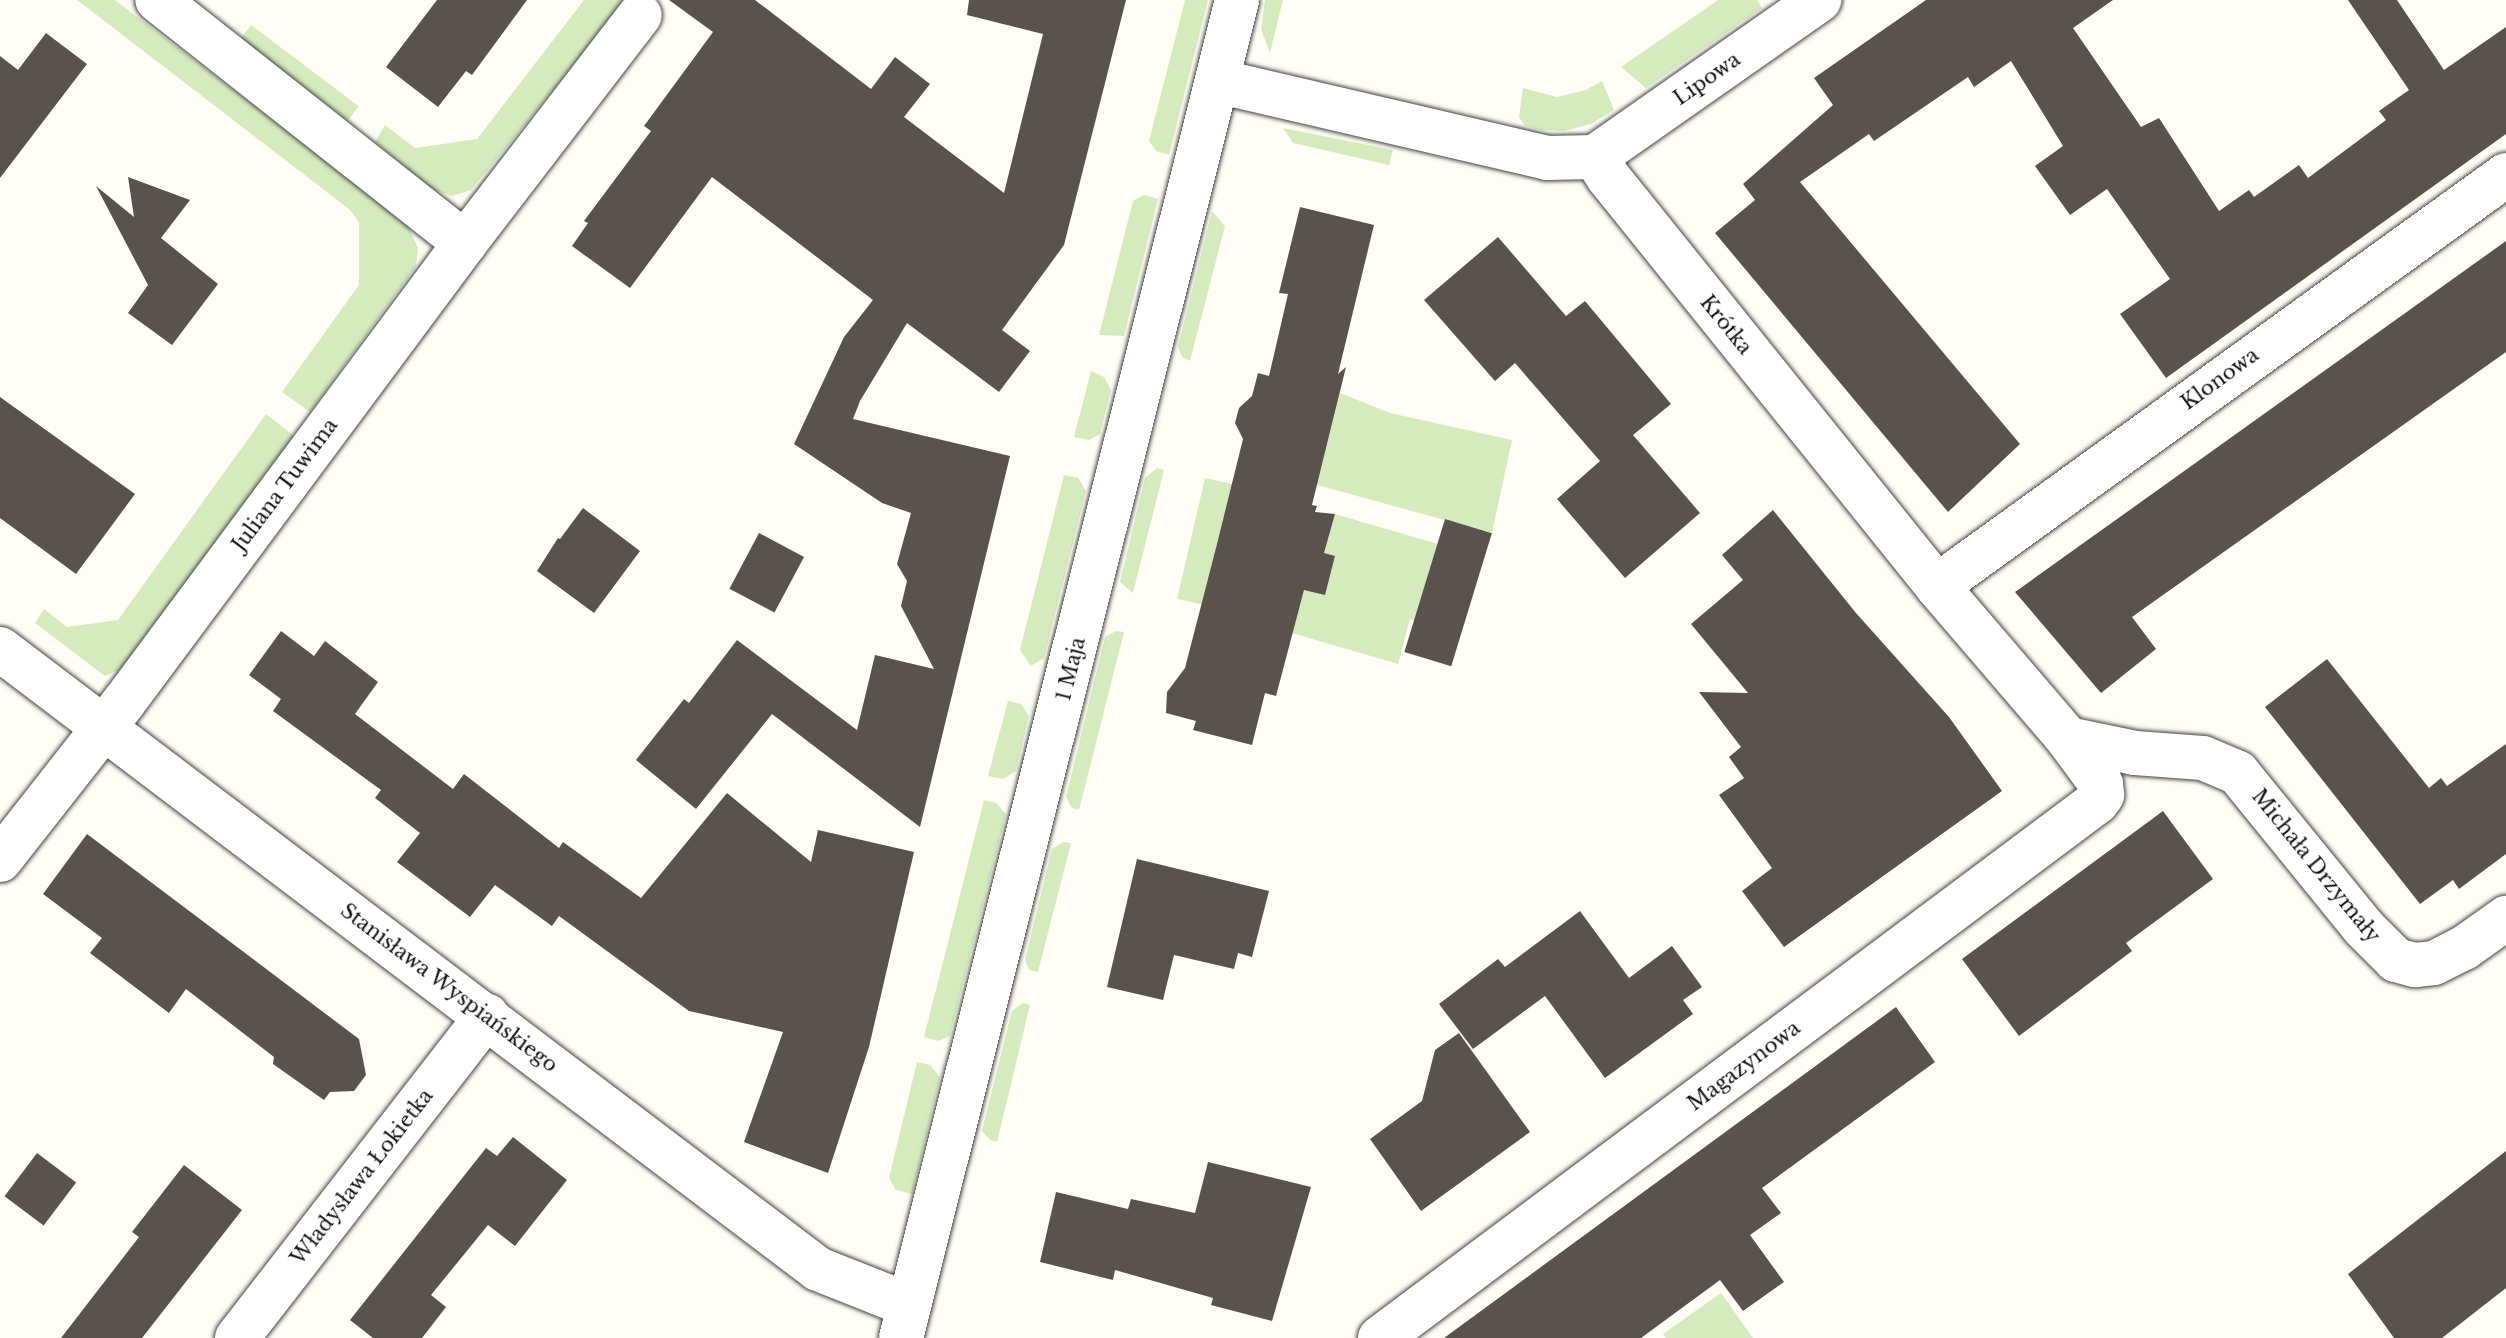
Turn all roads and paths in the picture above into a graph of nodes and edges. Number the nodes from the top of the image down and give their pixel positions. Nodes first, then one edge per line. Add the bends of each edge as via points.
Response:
1 (157, 0) edge
2 (1237, 0) edge
3 (1819, 0) edge
4 (640, 15) dead end
5 (1217, 81) junction
6 (1595, 157) junction
7 (2506, 175) edge
8 (465, 243) junction
9 (1937, 586) junction
10 (0, 649) edge
11 (104, 727) junction
12 (2068, 739) junction
13 (2102, 791) joint
14 (0, 860) edge
15 (2506, 918) edge
16 (487, 1016) junction
17 (905, 1322) edge
18 (237, 1338) edge
19 (1380, 1338) edge

1 - 8 street
2 - 5 street, 1 Maja
3 - 6 street, Lipowa
4 - 8 street, Juliana Tuwima
5 - 6 street via 1547,158
5 - 17 street, 1 Maja
6 - 9 street, Krótka
7 - 9 street, Klonowa
8 - 11 street, Juliana Tuwima
9 - 12 street, Krótka
10 - 11 street, Stanisława Wyspiańskiego
11 - 14 street, Juliana Tuwima
11 - 16 street, Stanisława Wyspiańskiego
12 - 13 street, Krótka
12 - 15 street, Michała Drzymały via 2135,753 2203,758 2238,773 2396,960 2434,963
13 - 19 street, Magazynowa via 2097,802
16 - 17 street, Stanisława Wyspiańskiego via 818,1269
16 - 18 street, Władysława Łokietka

